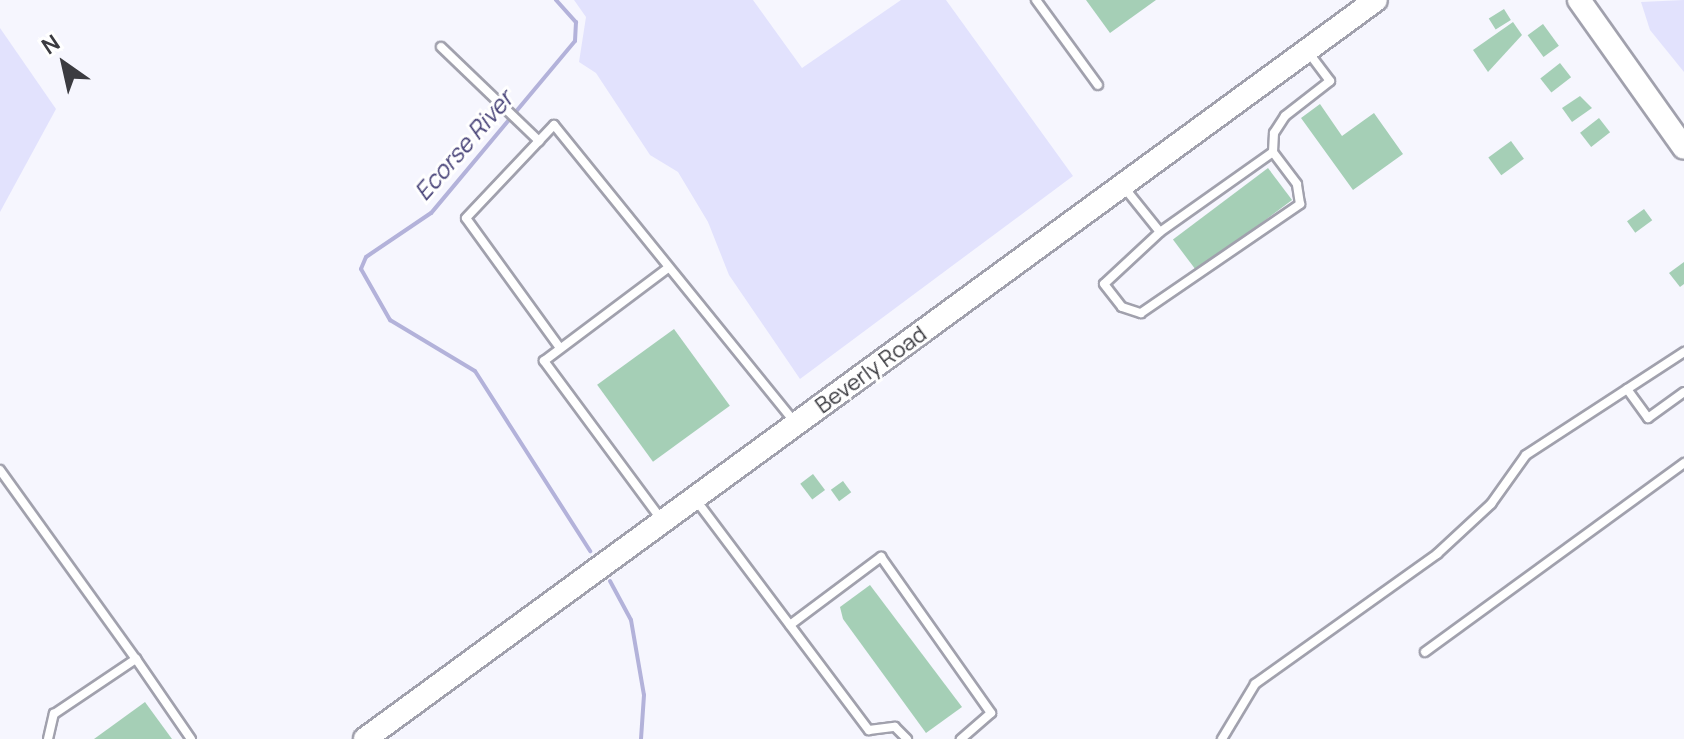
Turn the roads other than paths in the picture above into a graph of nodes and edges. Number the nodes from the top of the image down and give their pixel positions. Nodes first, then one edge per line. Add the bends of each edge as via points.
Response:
1 (1036, 0) edge
2 (1376, 0) edge
3 (1579, 0) edge
4 (441, 47) dead end
5 (1306, 51) junction
6 (1098, 85) dead end
7 (539, 141) junction
8 (1684, 148) edge
9 (1273, 152) junction
10 (1123, 185) junction
11 (1160, 232) junction
12 (668, 268) junction
13 (560, 348) junction
14 (1684, 352) edge
15 (1627, 389) junction
16 (1684, 392) edge
17 (797, 425) junction
18 (1684, 463) edge
19 (0, 470) edge
20 (695, 500) junction
21 (663, 523) junction
22 (790, 625) junction
23 (1425, 652) dead end
24 (136, 659) junction
25 (48, 739) edge
26 (191, 739) edge
27 (366, 739) edge
28 (907, 739) edge
29 (961, 739) edge
30 (1222, 739) edge

1 - 6 lane
2 - 5 street, Beverly Road
3 - 8 street
4 - 7 lane
5 - 9 lane via 1330,81 1285,116 1274,133
5 - 10 street, Beverly Road
7 - 12 lane via 554,125
7 - 13 lane via 466,218
9 - 11 lane
9 - 11 lane via 1297,184 1300,204 1161,305 1141,313 1122,307 1104,284
10 - 11 lane
10 - 17 street, Beverly Road
12 - 13 lane
12 - 17 lane
13 - 21 lane via 544,361
14 - 15 lane
15 - 16 lane via 1648,418
15 - 30 lane via 1526,455 1491,504 1437,554 1255,684
17 - 20 street, Beverly Road
18 - 23 lane
19 - 24 lane
20 - 21 street, Beverly Road
20 - 22 lane
21 - 27 street, Beverly Road
22 - 28 lane via 869,730 895,727
22 - 29 lane via 881,557 991,713
24 - 25 lane via 54,714
24 - 26 lane

